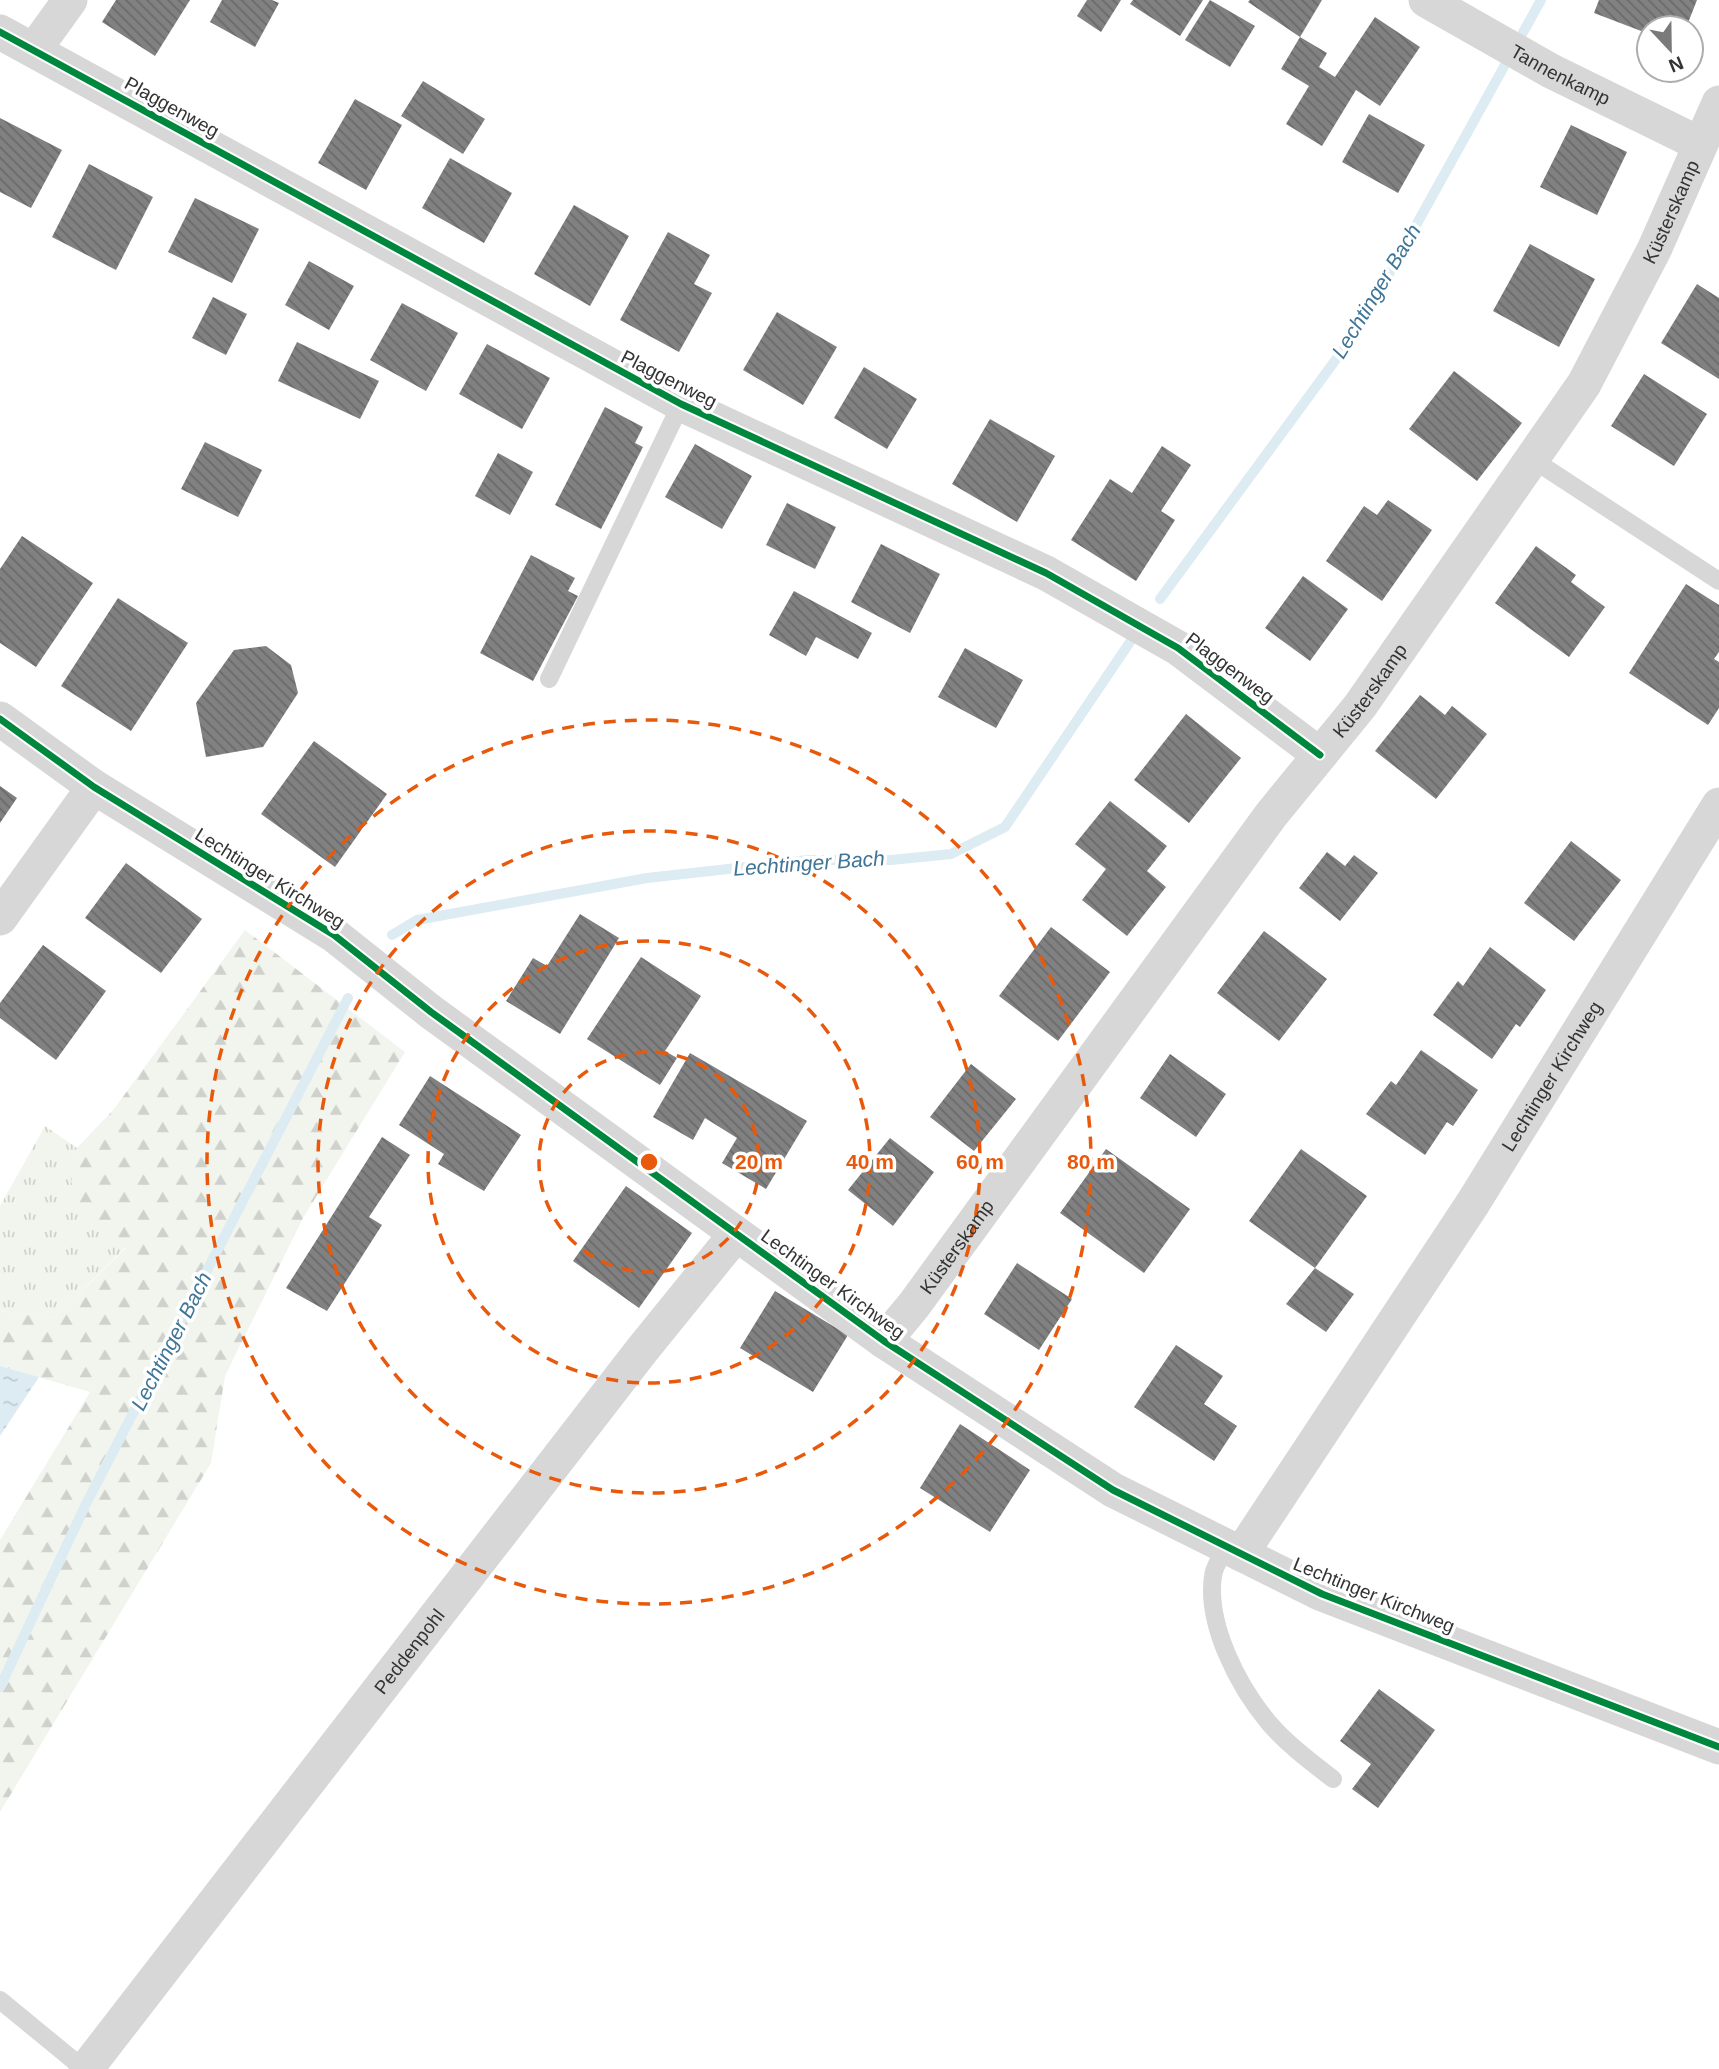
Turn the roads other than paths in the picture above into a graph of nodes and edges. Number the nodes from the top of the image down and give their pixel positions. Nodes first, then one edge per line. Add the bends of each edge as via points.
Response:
1 (69, 0) edge
2 (1426, 0) edge
3 (0, 32) edge
4 (34, 50) junction
5 (1719, 103) edge
6 (1700, 144) junction
7 (681, 404) junction
8 (1532, 459) junction
9 (1719, 581) edge
10 (549, 679) dead end
11 (0, 719) edge
12 (1320, 755) junction
13 (94, 786) junction
14 (1719, 805) edge
15 (0, 918) edge
16 (736, 1234) junction
17 (884, 1341) junction
18 (1234, 1550) junction
19 (1719, 1746) edge
20 (1333, 1779) dead end
21 (0, 2000) edge
22 (85, 2069) edge

1 - 4 street
2 - 6 street, Tannenkamp via 1551,71
3 - 4 street, Plaggenweg
4 - 7 street, Plaggenweg
5 - 6 street, Küsterskamp
6 - 8 street, Küsterskamp via 1654,250 1591,372
7 - 10 lane
7 - 12 street, Plaggenweg via 1046,573 1178,648
8 - 9 lane
8 - 12 street, Küsterskamp via 1360,706
11 - 13 street, Lechtinger Kirchweg
12 - 17 street, Küsterskamp
13 - 15 street
13 - 16 street, Lechtinger Kirchweg via 334,935 431,1012
14 - 18 street, Lechtinger Kirchweg via 1473,1203
16 - 17 street, Lechtinger Kirchweg
16 - 22 street, Peddenpohl
17 - 18 street, Lechtinger Kirchweg via 1113,1490
18 - 19 street, Lechtinger Kirchweg via 1322,1594
18 - 20 lane via 1213,1573 1213,1611 1226,1655 1269,1723
21 - 22 lane

